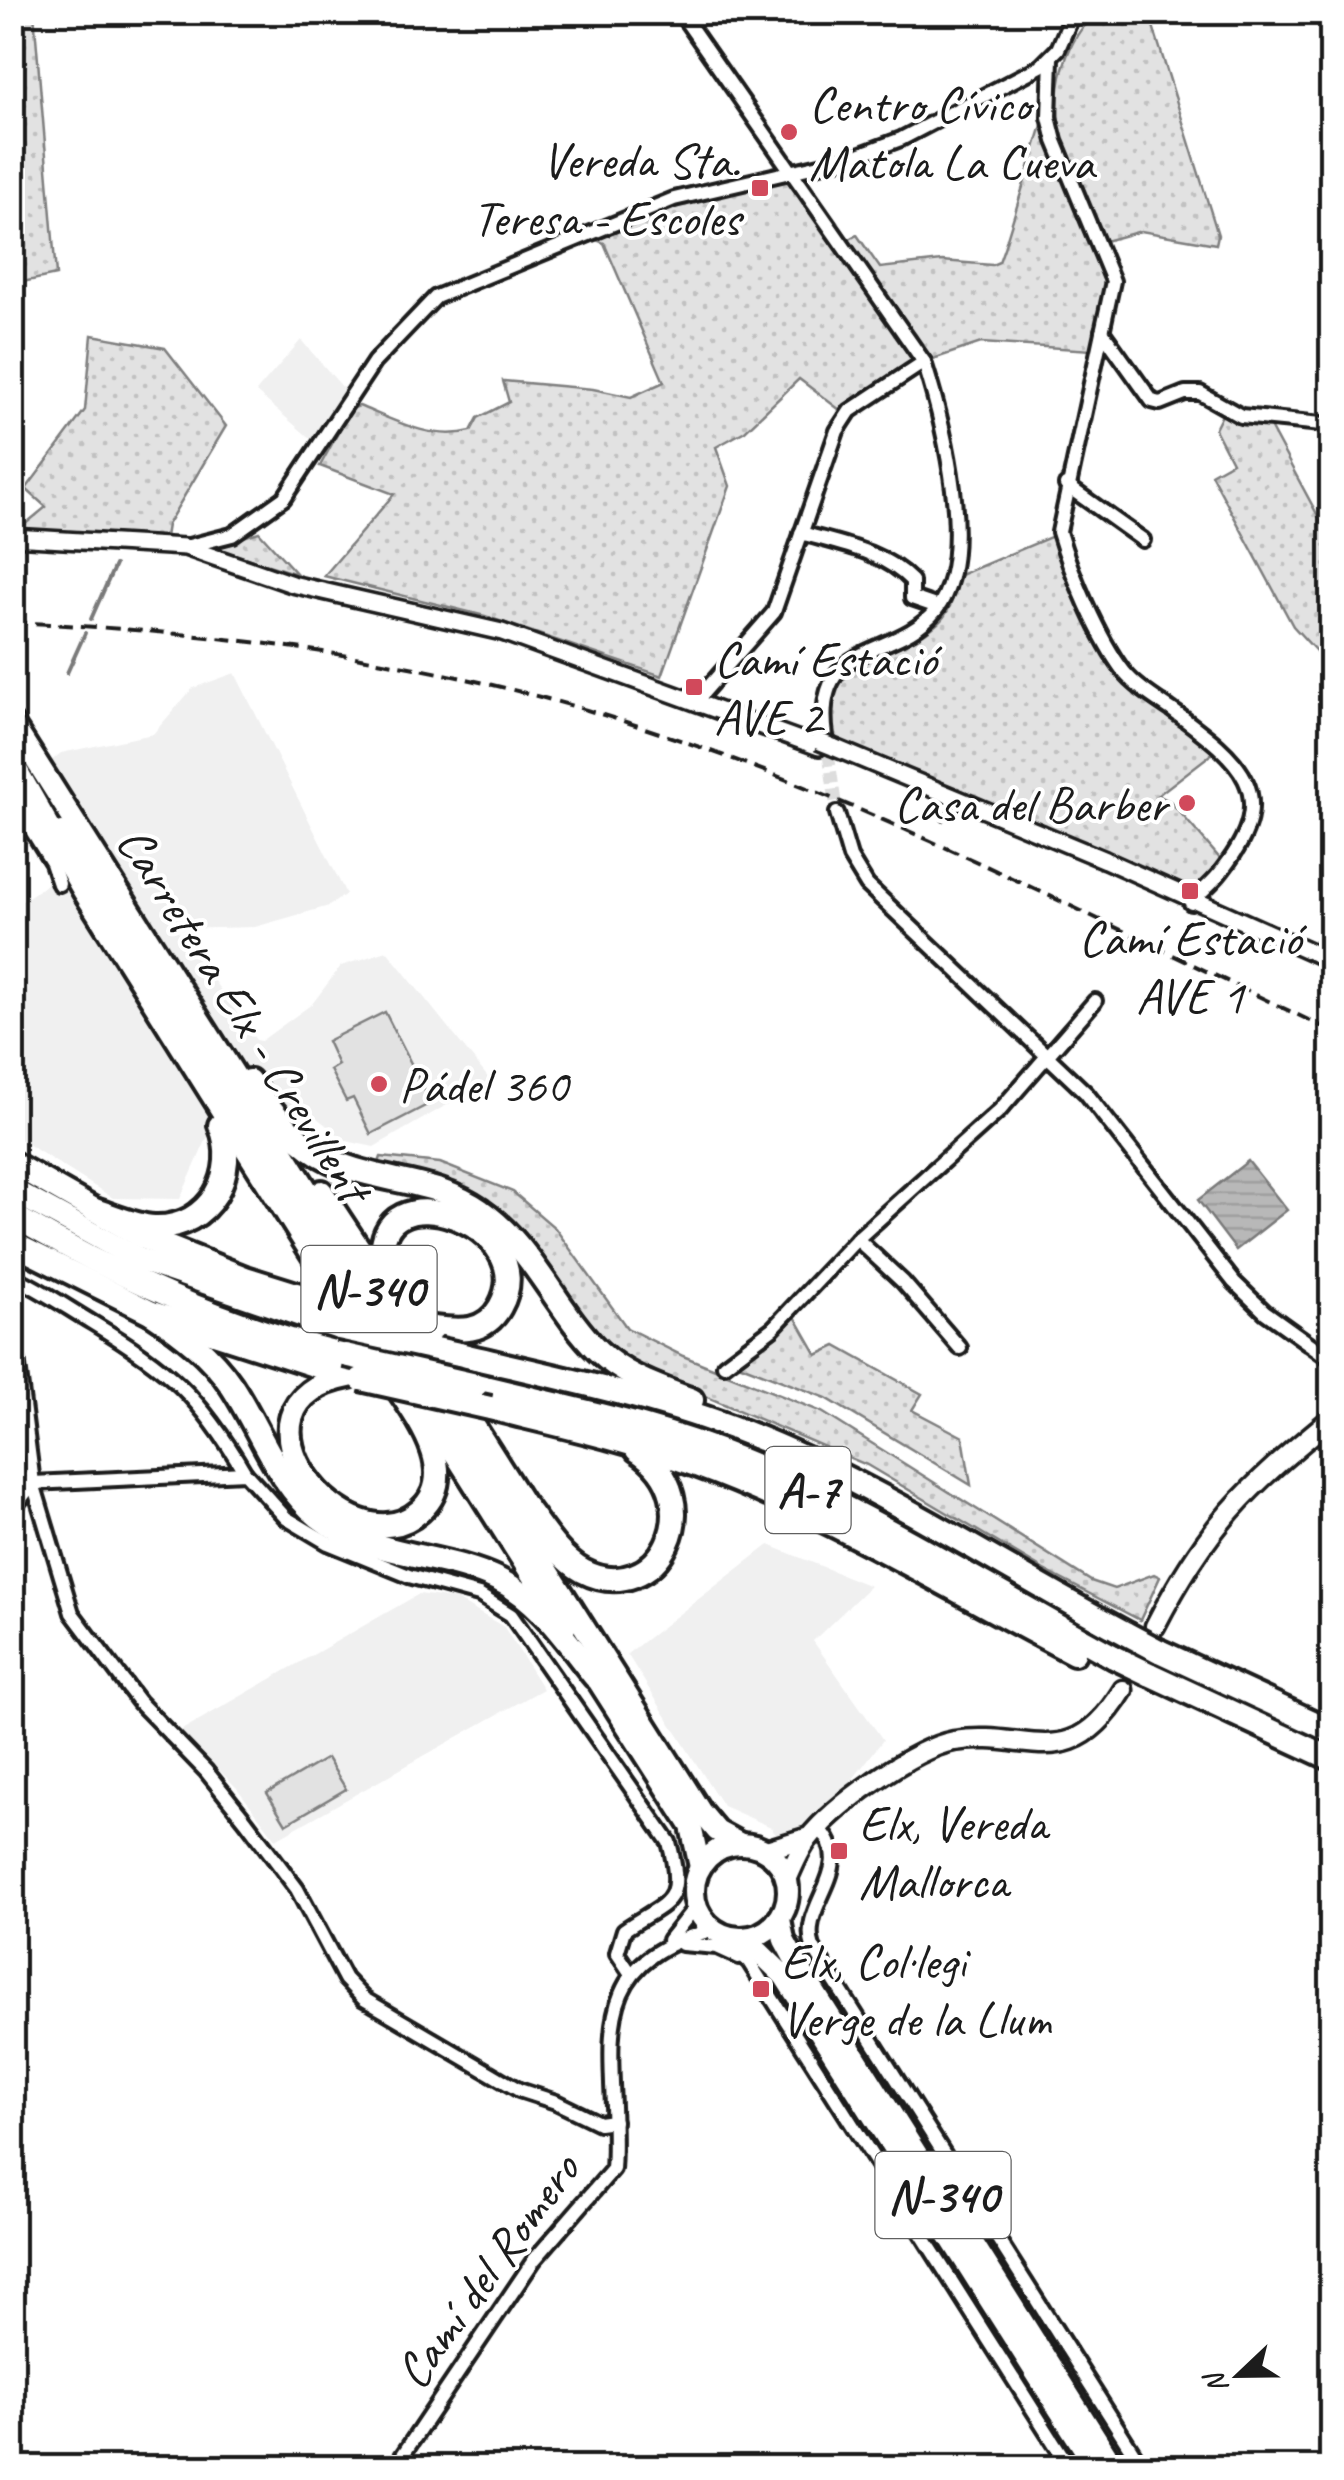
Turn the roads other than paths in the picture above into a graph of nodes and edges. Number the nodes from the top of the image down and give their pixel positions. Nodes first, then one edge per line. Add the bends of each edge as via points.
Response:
1 (680, 12) edge
2 (1074, 12) edge
3 (1088, 12) edge
4 (1069, 28) junction
5 (1051, 58) junction
6 (790, 171) junction
7 (1102, 331) junction
8 (924, 362) junction
9 (1332, 425) edge
10 (1066, 485) junction
11 (802, 533) junction
12 (12, 535) edge
13 (1142, 540) dead end
14 (191, 545) junction
15 (938, 607) junction
16 (698, 699) junction
17 (12, 723) edge
18 (826, 745) junction
19 (12, 753) edge
20 (12, 763) edge
21 (12, 798) edge
22 (837, 813) tunnel mouth
23 (1221, 873) junction
24 (59, 884) dead end
25 (117, 887) junction
26 (1193, 901) junction
27 (1218, 908) junction
28 (1332, 963) edge
29 (152, 998) junction
30 (1095, 1002) dead end
31 (1047, 1058) junction
32 (249, 1081) junction
33 (12, 1163) edge
34 (12, 1190) edge
35 (94, 1210) junction
36 (12, 1215) edge
37 (857, 1239) junction
38 (12, 1243) edge
39 (12, 1276) edge
40 (152, 1313) junction
41 (12, 1318) edge
42 (406, 1318) junction
43 (960, 1348) dead end
44 (1332, 1360) edge
45 (724, 1364) dead end
46 (352, 1370) junction
47 (1332, 1418) edge
48 (746, 1432) junction
49 (616, 1439) junction
50 (245, 1474) junction
51 (33, 1483) junction
52 (12, 1484) edge
53 (526, 1508) junction
54 (12, 1510) edge
55 (1155, 1626) dead end
56 (1111, 1663) junction
57 (595, 1677) junction
58 (1138, 1683) junction
59 (1332, 1731) edge
60 (1332, 1759) edge
61 (675, 1770) junction
62 (814, 1832) junction
63 (739, 1843) junction
64 (766, 1850) junction
65 (700, 1867) junction
66 (788, 1880) junction
67 (696, 1906) junction
68 (780, 1919) junction
69 (716, 1931) junction
70 (745, 1938) junction
71 (660, 1949) junction
72 (749, 1962) junction
73 (632, 1974) junction
74 (614, 2121) junction
75 (394, 2468) edge
76 (1070, 2468) edge
77 (1096, 2468) edge
78 (1115, 2468) edge
79 (1143, 2468) edge

1 - 6 street
2 - 4 street
3 - 4 street
4 - 5 street
5 - 6 street via 1016,83 901,139
5 - 7 street via 1055,141 1113,280
6 - 8 street
6 - 14 street via 674,198 436,297 374,362 284,498 252,524
7 - 9 street via 1152,401 1200,393 1241,416
7 - 10 street
8 - 11 street via 850,411
8 - 15 street via 942,417 956,550
10 - 13 street
10 - 23 street via 1059,532 1124,672 1214,743 1252,792 1248,824
11 - 15 street via 867,551 912,581 912,598
11 - 16 street via 774,612
12 - 14 street
14 - 16 street via 292,584 502,632
15 - 18 street via 916,630 855,654 838,674 824,705
16 - 18 street
17 - 25 highway, Carretera Elx - Crevillent / N-340
18 - 26 street
19 - 57 highway, Carretera Elx - Crevillent / N-340
20 - 29 highway
21 - 24 street
22 - 31 street via 850,857 868,885
23 - 26 street
23 - 27 street via 1214,891
25 - 32 highway
25 - 61 highway, Carretera Elx - Crevillent / N-340
26 - 27 street
26 - 28 street
27 - 28 street
29 - 35 highway via 212,1106 229,1146 228,1168 203,1211 180,1223 152,1227
29 - 46 highway via 434,1451 434,1493 424,1509 394,1526 373,1526 333,1507 312,1486 290,1442 295,1402
30 - 31 street
31 - 37 street via 1000,1110
31 - 44 street via 1086,1093 1234,1282
32 - 42 highway
32 - 48 highway via 281,1122 330,1160 452,1195 481,1210 512,1239 599,1351 629,1375 708,1407
33 - 35 highway
34 - 48 highway, A-7, bridge via 138,1259 338,1328 636,1398
35 - 42 highway, bridge via 245,1278 433,1328 477,1328 490,1321 507,1290 506,1270 486,1236 453,1214 404,1216 386,1237 383,1265
36 - 46 highway, A-7 via 98,1266
37 - 43 street
37 - 45 street via 773,1328
38 - 40 highway
39 - 50 street via 175,1376
40 - 46 highway
40 - 57 highway via 205,1353 228,1381 283,1479 318,1516 356,1539 501,1581 537,1608
41 - 51 street
42 - 53 highway
46 - 49 highway, bridge
46 - 56 highway, A-7, bridge via 476,1385 638,1425 739,1459 860,1516
47 - 55 main road via 1216,1523
48 - 59 highway, A-7, bridge via 1160,1651
49 - 53 highway via 658,1467 676,1504 673,1534 652,1563 626,1576 582,1571
49 - 56 highway via 816,1517
50 - 51 street
50 - 73 street via 286,1518 328,1543 409,1576 479,1594 511,1615 670,1842 672,1896 661,1911 624,1930 617,1952
51 - 52 street
51 - 54 street
51 - 74 street via 72,1614 297,1889 345,1979 364,1999 519,2090 599,2123
53 - 61 highway
56 - 58 highway, A-7, bridge
57 - 65 highway, Carretera Elx - Crevillent / N-340 via 691,1826
58 - 60 highway, A-7
58 - 62 main road via 1099,1722 1066,1742 966,1740 928,1750
61 - 63 highway, Carretera Elx - Crevillent / N-340 via 717,1831
62 - 64 main road
62 - 66 main road
62 - 79 street via 830,1843 833,1872 810,1915 812,1947
63 - 64 highway, N-340
63 - 65 highway via 710,1854
64 - 66 highway
65 - 67 highway, N-340
66 - 68 highway
67 - 69 highway
67 - 71 street, Camí del Romero
68 - 70 highway
68 - 78 highway, N-340 via 797,1964
69 - 70 highway
69 - 71 street, Camí del Romero
69 - 72 street
70 - 77 highway, N-340 via 784,1976
71 - 72 street via 691,1942
71 - 73 street, Camí del Romero
72 - 76 street
73 - 74 street, Camí del Romero via 620,1993 612,2037
74 - 75 street, Camí del Romero via 612,2169 534,2260

